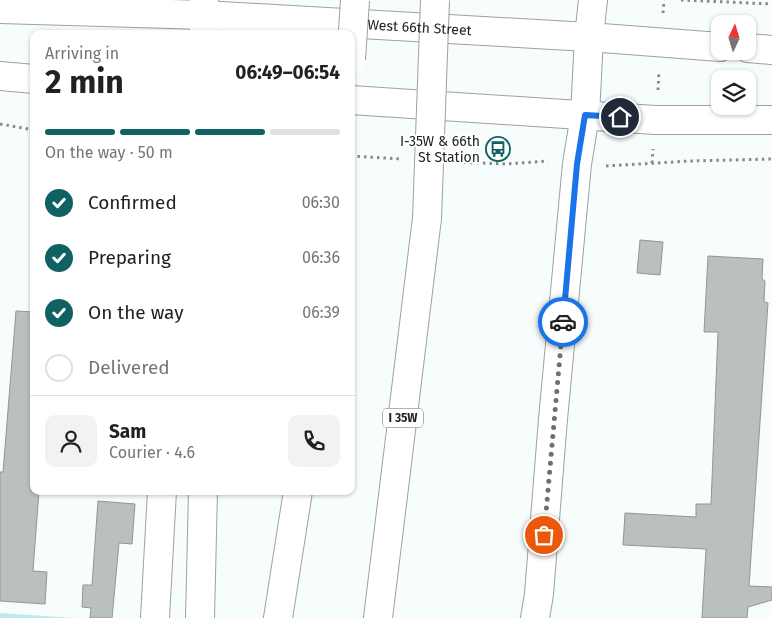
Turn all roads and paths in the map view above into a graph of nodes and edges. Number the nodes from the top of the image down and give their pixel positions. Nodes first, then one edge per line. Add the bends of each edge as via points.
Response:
1 (355, 0) edge
2 (435, 0) edge
3 (593, 0) edge
4 (664, 0) edge
5 (681, 0) edge
6 (772, 4) edge
7 (0, 10) edge
8 (204, 16) edge
9 (353, 30) edge
10 (589, 37) junction
11 (661, 43) junction
12 (711, 46) edge
13 (756, 49) edge
14 (772, 50) edge
15 (0, 76) edge
16 (30, 79) edge
17 (355, 100) edge
18 (585, 115) junction
19 (655, 120) junction
20 (772, 120) edge
21 (0, 124) edge
22 (30, 129) edge
23 (772, 159) edge
24 (652, 163) junction
25 (597, 167) dead end
26 (162, 495) edge
27 (203, 495) edge
28 (297, 495) edge
29 (155, 618) edge
30 (200, 618) edge
31 (278, 618) edge
32 (378, 618) edge
33 (535, 618) edge

1 - 9 main road, bridge
2 - 32 main road, I 35W, bridge via 427,218
3 - 10 main road
4 - 11 path
5 - 6 path
7 - 8 main road, West 66th Street
8 - 10 main road, West 66th Street
10 - 11 main road, West 66th Street
10 - 18 main road
11 - 12 main road, West 66th Street
11 - 19 path
13 - 14 main road
15 - 16 main road
17 - 18 main road
18 - 19 main road
18 - 33 main road via 577,164
19 - 20 main road
19 - 24 path
21 - 22 path
23 - 24 path
24 - 25 path
26 - 29 main road
27 - 30 main road
28 - 31 main road

